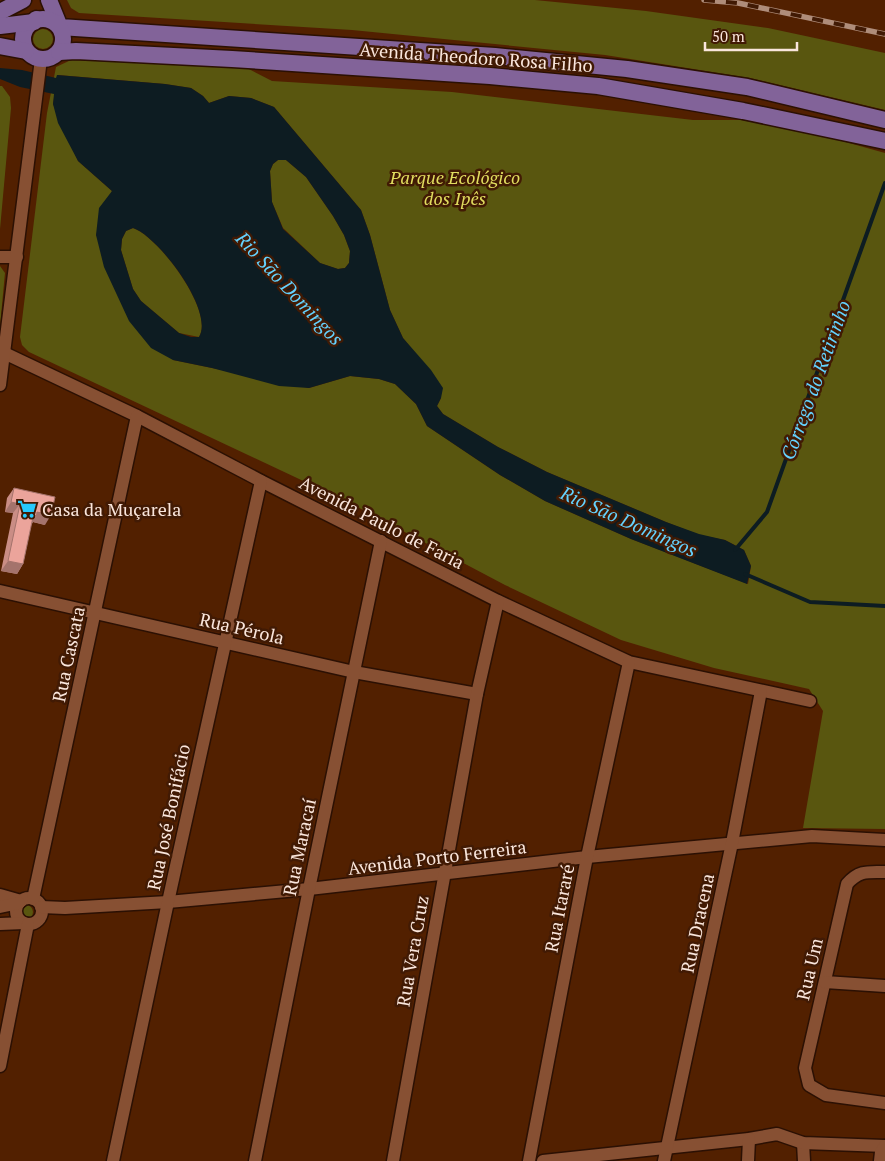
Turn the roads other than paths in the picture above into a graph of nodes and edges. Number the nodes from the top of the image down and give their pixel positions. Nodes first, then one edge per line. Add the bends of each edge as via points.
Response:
1 (23, 0) edge
2 (49, 0) edge
3 (0, 12) edge
4 (34, 22) junction
5 (0, 26) edge
6 (60, 26) junction
7 (294, 42) junction
8 (0, 46) edge
9 (356, 47) junction
10 (26, 51) junction
11 (59, 52) junction
12 (292, 63) junction
13 (40, 65) junction
14 (356, 68) junction
15 (698, 81) junction
16 (747, 87) junction
17 (696, 102) junction
18 (743, 111) junction
19 (885, 120) edge
20 (885, 141) edge
21 (0, 257) edge
22 (17, 257) junction
23 (2, 352) edge
24 (0, 385) edge
25 (137, 416) junction
26 (261, 481) junction
27 (381, 541) junction
28 (0, 590) edge
29 (498, 600) junction
30 (94, 613) junction
31 (225, 642) junction
32 (629, 662) junction
33 (354, 672) junction
34 (761, 691) junction
35 (477, 694) junction
36 (810, 701) dead end
37 (885, 840) edge
38 (732, 843) junction
39 (587, 857) junction
40 (885, 872) edge
41 (444, 874) junction
42 (308, 889) junction
43 (0, 895) edge
44 (168, 902) junction
45 (31, 905) junction
46 (0, 907) edge
47 (0, 918) edge
48 (23, 921) junction
49 (0, 924) edge
50 (825, 982) junction
51 (885, 986) edge
52 (0, 1066) edge
53 (885, 1103) edge
54 (749, 1139) junction
55 (803, 1143) junction
56 (667, 1146) junction
57 (885, 1146) edge
58 (112, 1161) edge
59 (255, 1161) edge
60 (393, 1161) edge
61 (529, 1161) edge
62 (543, 1161) edge
63 (664, 1161) edge
64 (748, 1161) edge
65 (804, 1161) edge
66 (880, 1161) edge

1 - 3 main road
2 - 4 main road
2 - 6 main road
4 - 5 main road
4 - 6 main road via 53,21
4 - 10 main road via 23,36
6 - 7 main road, Avenida Theodoro Rosa Filho
6 - 11 main road via 64,35
7 - 9 main road, Avenida Theodoro Rosa Filho
7 - 12 main road
8 - 10 main road
9 - 14 main road
9 - 15 main road, Avenida Theodoro Rosa Filho via 627,69
10 - 13 main road
11 - 12 main road, Avenida Theodoro Rosa Filho
11 - 13 main road
12 - 14 main road, Avenida Theodoro Rosa Filho
13 - 22 street
14 - 17 main road, Avenida Theodoro Rosa Filho via 598,86
15 - 16 main road, Avenida Theodoro Rosa Filho
15 - 17 main road
16 - 18 main road
16 - 19 main road, Avenida Theodoro Rosa Filho
17 - 18 main road, Avenida Theodoro Rosa Filho
18 - 20 main road, Avenida Theodoro Rosa Filho
21 - 22 street
22 - 23 street
23 - 24 street
23 - 25 street, Avenida Paulo de Faria
25 - 26 street, Avenida Paulo de Faria
25 - 30 street, Rua Cascata
26 - 27 street, Avenida Paulo de Faria
26 - 31 street, Rua José Bonifácio
27 - 29 street, Avenida Paulo de Faria
27 - 33 street, Rua Maracaí
28 - 30 street, Rua Pérola
29 - 32 street, Avenida Paulo de Faria
29 - 35 street, Rua Vera Cruz
30 - 31 street, Rua Pérola
30 - 45 street, Rua Cascata
31 - 33 street, Rua Pérola
31 - 44 street, Rua José Bonifácio
32 - 34 street, Avenida Paulo de Faria
32 - 39 street, Rua Itararé
33 - 35 street, Rua Pérola
33 - 42 street, Rua Maracaí
34 - 36 street, Avenida Paulo de Faria
34 - 38 street, Rua Dracena
35 - 41 street, Rua Vera Cruz
37 - 38 street, Avenida Porto Ferreira via 812,836
38 - 39 street, Avenida Porto Ferreira
38 - 56 street, Rua Dracena
39 - 41 street, Avenida Porto Ferreira
39 - 61 street, Rua Itararé
40 - 50 street, Rua Um via 854,875 847,884
41 - 42 street, Avenida Porto Ferreira
41 - 60 street, Rua Vera Cruz
42 - 44 street, Avenida Porto Ferreira
42 - 59 street, Rua Maracaí
43 - 45 street
44 - 45 street, Avenida Porto Ferreira via 65,908
44 - 58 street, Rua José Bonifácio
45 - 46 street, Avenida Porto Ferreira
45 - 48 street via 33,923
45 - 48 street, Rua Cascata via 16,910
47 - 48 street
48 - 49 street
48 - 52 street
50 - 51 street
50 - 53 street, Rua Um via 805,1068 809,1085 826,1095
54 - 55 street via 777,1134
54 - 56 street
54 - 64 street
55 - 57 street
55 - 65 street
56 - 62 street
56 - 63 street, Rua Dracena
57 - 66 street

